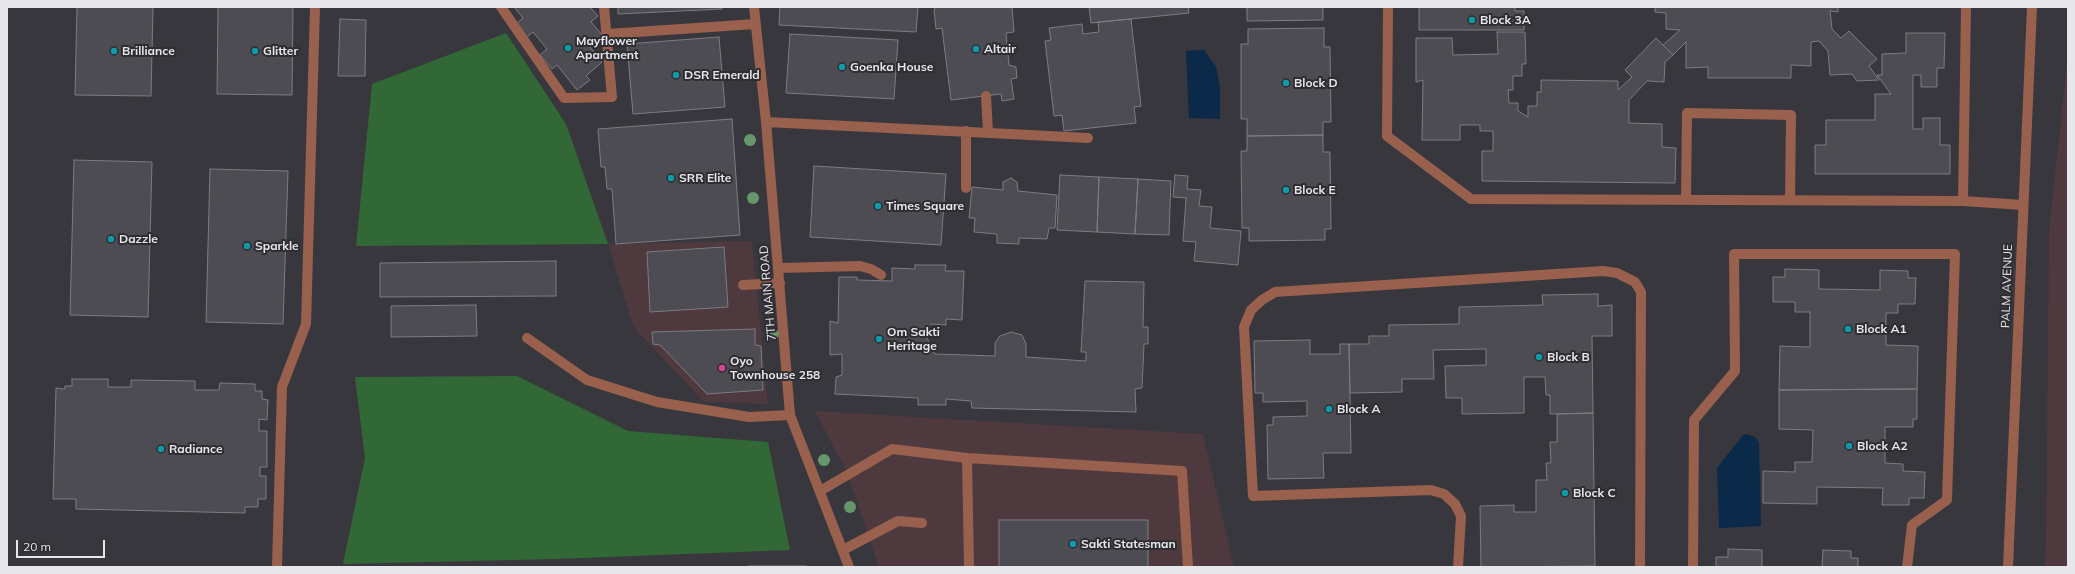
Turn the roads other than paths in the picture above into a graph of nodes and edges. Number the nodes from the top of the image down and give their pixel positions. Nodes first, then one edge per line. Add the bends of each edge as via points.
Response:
1 (315, 7) edge
2 (501, 7) edge
3 (604, 7) edge
4 (754, 7) edge
5 (1388, 7) edge
6 (1966, 7) edge
7 (2032, 7) edge
8 (755, 24) junction
9 (607, 34) junction
10 (986, 96) dead end
11 (766, 122) junction
12 (966, 132) junction
13 (988, 132) junction
14 (1088, 138) dead end
15 (966, 188) dead end
16 (1686, 200) junction
17 (1790, 200) junction
18 (1963, 201) junction
19 (2023, 205) junction
20 (779, 268) junction
21 (881, 275) dead end
22 (780, 283) junction
23 (743, 284) dead end
24 (527, 338) dead end
25 (790, 415) junction
26 (967, 458) junction
27 (820, 491) junction
28 (922, 523) dead end
29 (843, 550) junction
30 (277, 567) edge
31 (849, 567) edge
32 (969, 567) edge
33 (1188, 567) edge
34 (1458, 567) edge
35 (1640, 567) edge
36 (1693, 567) edge
37 (1907, 567) edge
38 (2008, 567) edge

1 - 30 street via 306,324 282,387
2 - 9 street via 564,98 612,97
3 - 9 street
4 - 8 street, 7TH MAIN ROAD
5 - 16 street via 1387,136 1471,199
6 - 18 street
7 - 19 street, PALM AVENUE
8 - 9 street
8 - 11 street, 7TH MAIN ROAD
10 - 13 street
11 - 12 street
11 - 20 street, 7TH MAIN ROAD
12 - 13 street
12 - 15 street
13 - 14 street
16 - 17 street
16 - 17 street via 1687,113 1792,115
17 - 18 street
18 - 19 street
19 - 38 street, PALM AVENUE
20 - 21 street via 860,266
20 - 22 street, 7TH MAIN ROAD
22 - 23 street
22 - 25 street, 7TH MAIN ROAD
24 - 25 street via 587,380 657,402 749,417
25 - 27 street, 7TH MAIN ROAD
26 - 27 street via 892,449
26 - 32 street
26 - 33 street via 1182,471
27 - 29 street, 7TH MAIN ROAD
28 - 29 street via 898,521
29 - 31 street, 7TH MAIN ROAD
34 - 35 street via 1460,516 1455,504 1444,494 1431,490 1253,496 1244,327 1251,310 1262,300 1275,292 1603,271 1617,273 1635,282 1641,292
36 - 37 street via 1694,420 1735,371 1734,254 1955,254 1947,500 1912,525

